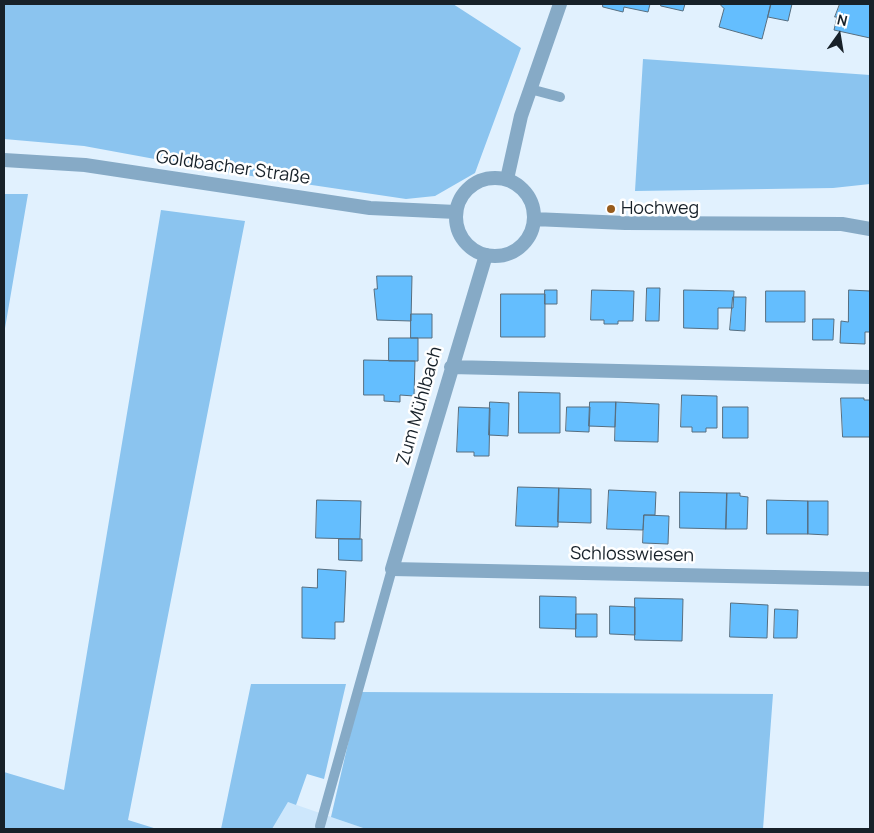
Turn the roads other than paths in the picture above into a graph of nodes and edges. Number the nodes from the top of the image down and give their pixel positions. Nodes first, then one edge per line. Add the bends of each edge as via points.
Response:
1 (560, 4) edge
2 (530, 89) junction
3 (560, 97) dead end
4 (4, 160) edge
5 (507, 180) junction
6 (456, 212) junction
7 (870, 218) edge
8 (534, 219) junction
9 (842, 224) junction
10 (870, 229) edge
11 (486, 255) junction
12 (451, 367) junction
13 (870, 377) edge
14 (392, 569) junction
15 (870, 579) edge
16 (320, 826) dead end

1 - 2 street
2 - 3 lane
2 - 5 street via 520,116
4 - 6 street, Goldbacher Straße via 85,166 370,208
5 - 6 street via 490,178 474,183 459,201
5 - 8 street via 522,188 532,202
6 - 11 street via 457,228 465,242
7 - 9 street
8 - 9 street via 644,224
8 - 11 street via 532,230 518,248 508,254
9 - 10 street
11 - 12 street, Zum Mühlbach
12 - 13 street
12 - 14 street, Zum Mühlbach
14 - 15 street, Schlosswiesen
14 - 16 lane

